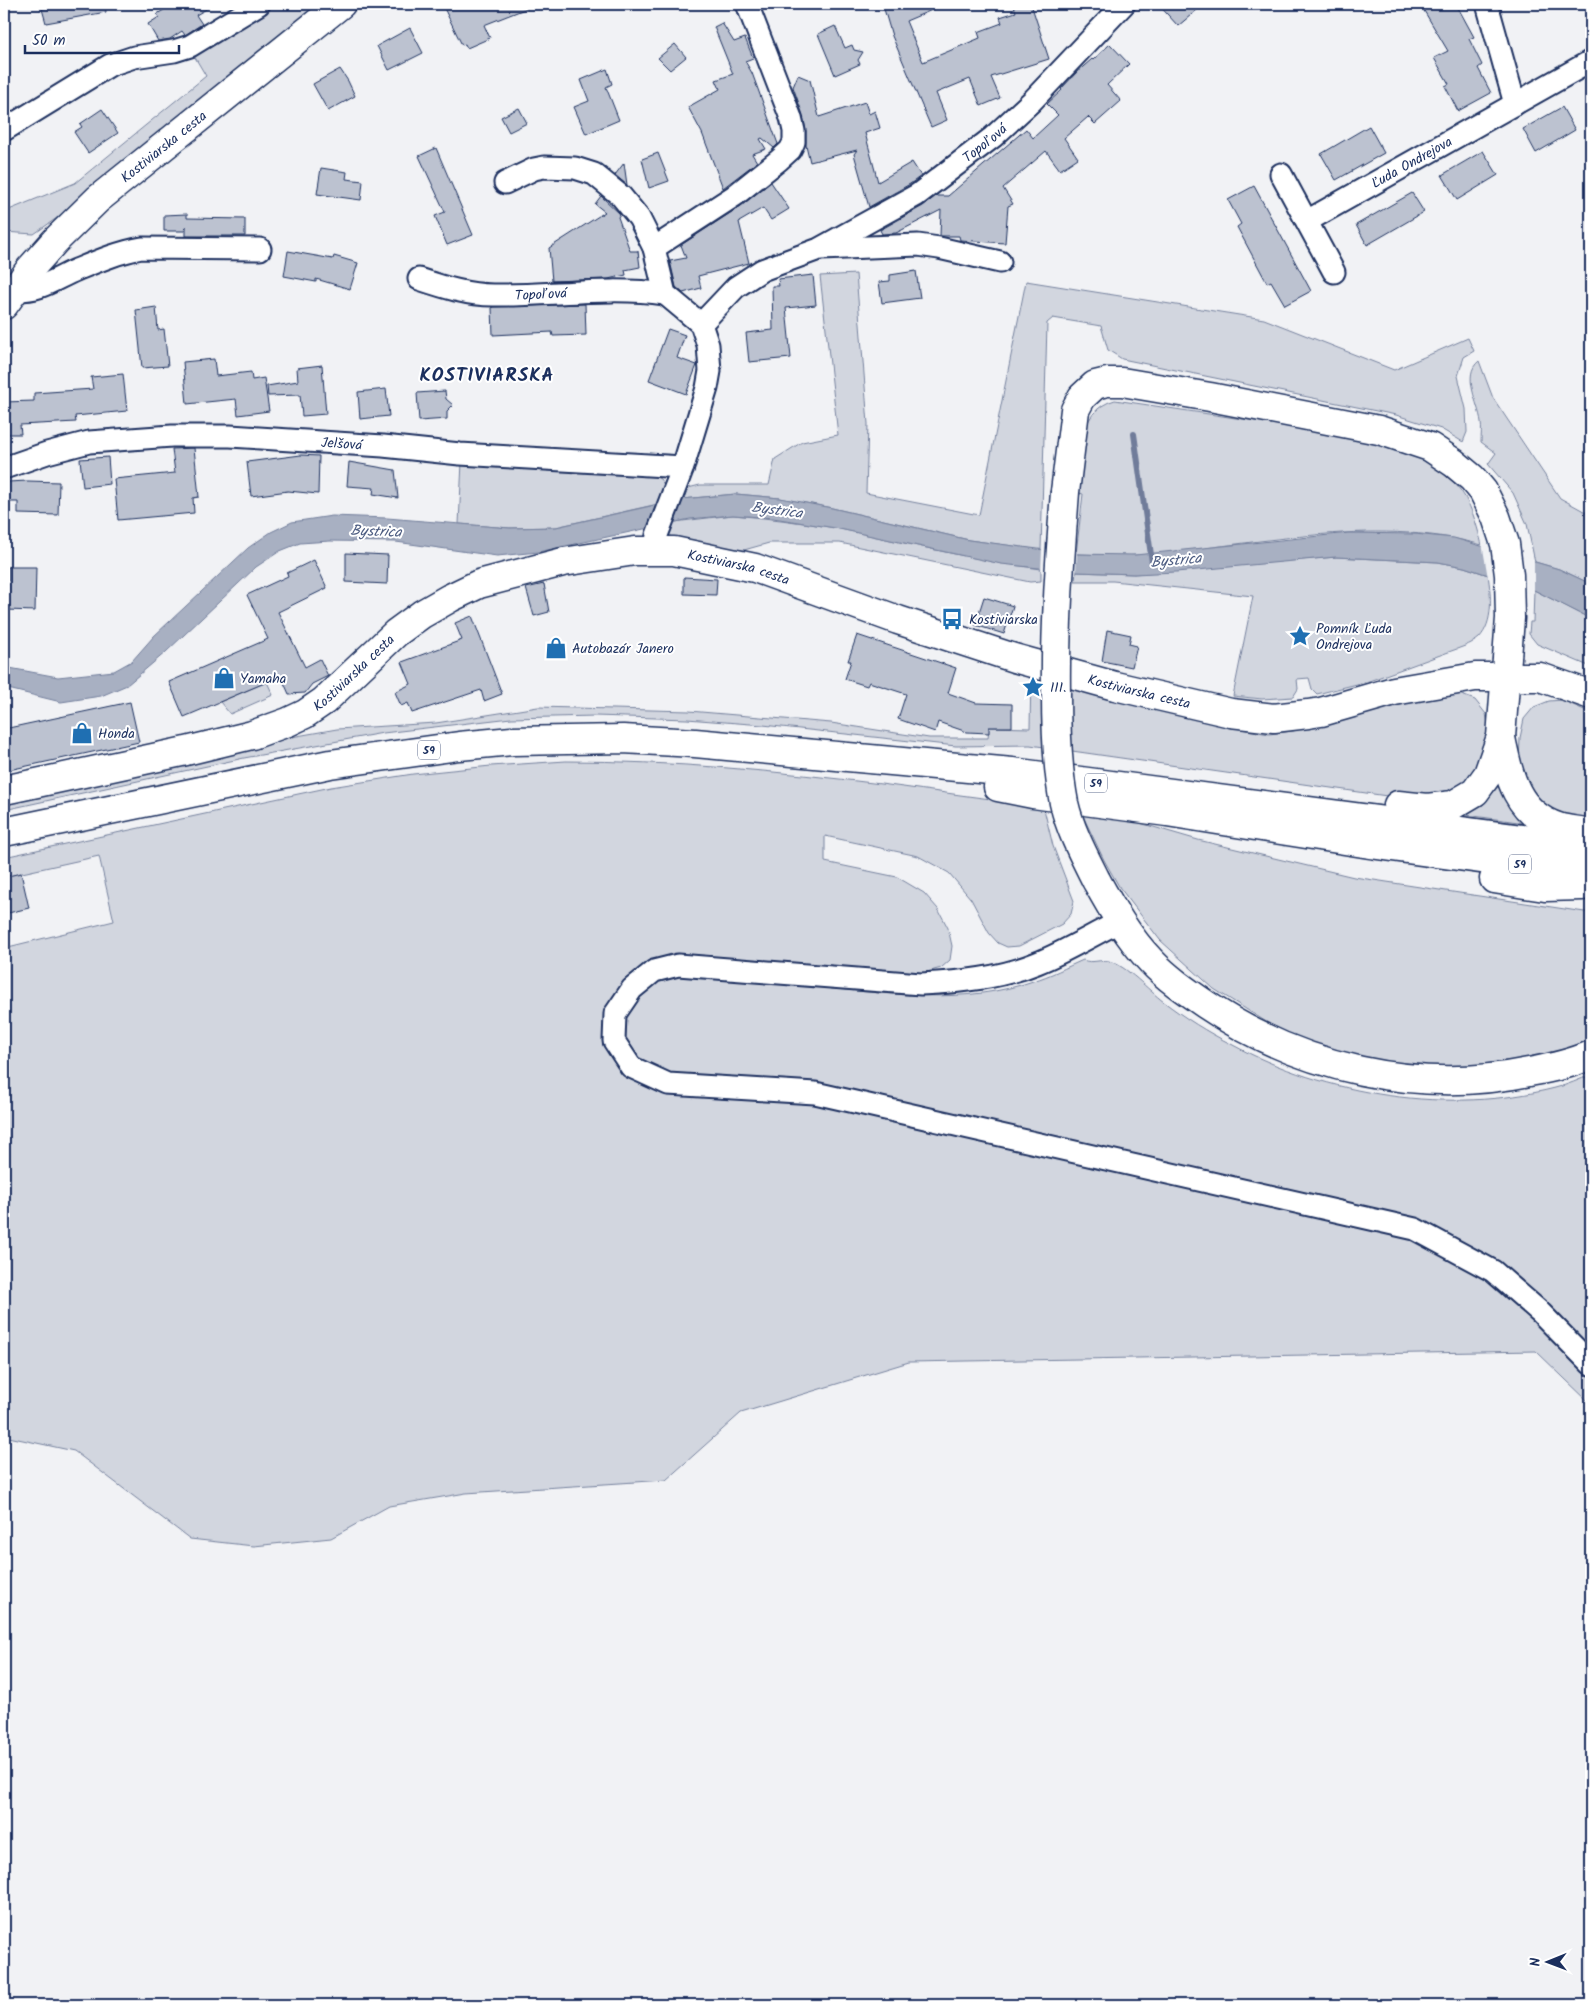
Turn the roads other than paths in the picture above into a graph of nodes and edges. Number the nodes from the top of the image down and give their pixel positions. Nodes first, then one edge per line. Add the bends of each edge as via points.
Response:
1 (259, 4) edge
2 (341, 4) edge
3 (747, 4) edge
4 (1124, 4) edge
5 (1487, 4) edge
6 (1591, 61) edge
7 (1515, 104) junction
8 (4, 130) edge
9 (1281, 174) dead end
10 (506, 183) dead end
11 (1307, 222) junction
12 (654, 248) junction
13 (260, 249) dead end
14 (819, 249) junction
15 (1000, 262) dead end
16 (1334, 272) dead end
17 (419, 279) dead end
18 (665, 294) junction
19 (9, 298) edge
20 (700, 324) junction
21 (683, 467) junction
22 (4, 468) edge
23 (656, 543) junction
24 (1506, 676) junction
25 (1591, 694) edge
26 (1501, 737) junction
27 (862, 759) junction
28 (4, 790) edge
29 (1330, 813) junction
30 (4, 832) edge
31 (1591, 833) edge
32 (1591, 848) edge
33 (1450, 855) junction
34 (1591, 874) edge
35 (1591, 886) edge
36 (1546, 887) junction
37 (1591, 899) edge
38 (1119, 922) junction
39 (1591, 1055) edge
40 (1591, 1364) edge

1 - 8 street via 190,46 110,65
2 - 19 main road, Kostiviarska cesta via 98,199 30,269
3 - 12 street via 791,118 794,142 790,150 754,182
4 - 14 street, Topoľová via 1032,101 993,137 917,195
5 - 7 street
6 - 7 street, Ľuda Ondrejova
7 - 11 street, Ľuda Ondrejova
9 - 11 street
10 - 12 street via 544,167 574,168 594,174 622,196 639,218
11 - 16 street
12 - 18 street
13 - 19 street via 142,248 76,270 43,287
14 - 15 street, Topoľová via 918,245
14 - 20 street, Topoľová via 762,270 736,287
17 - 18 street, Topoľová via 465,292 492,295 622,290
18 - 20 street
20 - 21 street via 708,344 710,371
21 - 22 street, Jelšová via 230,436 172,436 89,442
21 - 23 street
23 - 24 main road, Kostiviarska cesta via 674,551 755,568 1014,658 1231,713 1274,718 1322,712 1394,691
23 - 28 main road, Kostiviarska cesta via 479,584 450,598 396,633 324,701 288,722 252,735 186,751
24 - 25 main road, Kostiviarska cesta via 1540,676
24 - 26 main road
24 - 38 main road, bridge via 1510,618 1505,544 1483,491 1458,466 1430,447 1379,430 1122,382 1095,385 1082,396 1075,410 1065,492 1056,665 1058,763 1065,805 1078,843
26 - 29 main road via 1488,774 1475,792 1452,805 1427,808 1390,804
26 - 31 main road via 1509,775 1529,810 1559,827
27 - 29 main road, 59 via 1012,772
27 - 30 main road, 59 via 695,742 623,739 512,741 330,764
27 - 33 main road, 59 via 1033,794
29 - 32 main road, 59
33 - 34 main road, 59
33 - 36 main road via 1496,880
35 - 36 main road
36 - 37 main road via 1565,895
38 - 39 main road via 1152,962 1200,1001 1270,1041 1324,1062 1367,1073 1419,1080 1474,1080 1570,1064
38 - 40 street via 1039,963 1011,972 953,982 921,984 678,965 654,971 632,989 614,1014 614,1041 630,1067 668,1084 815,1093 1415,1229 1493,1271 1539,1311

